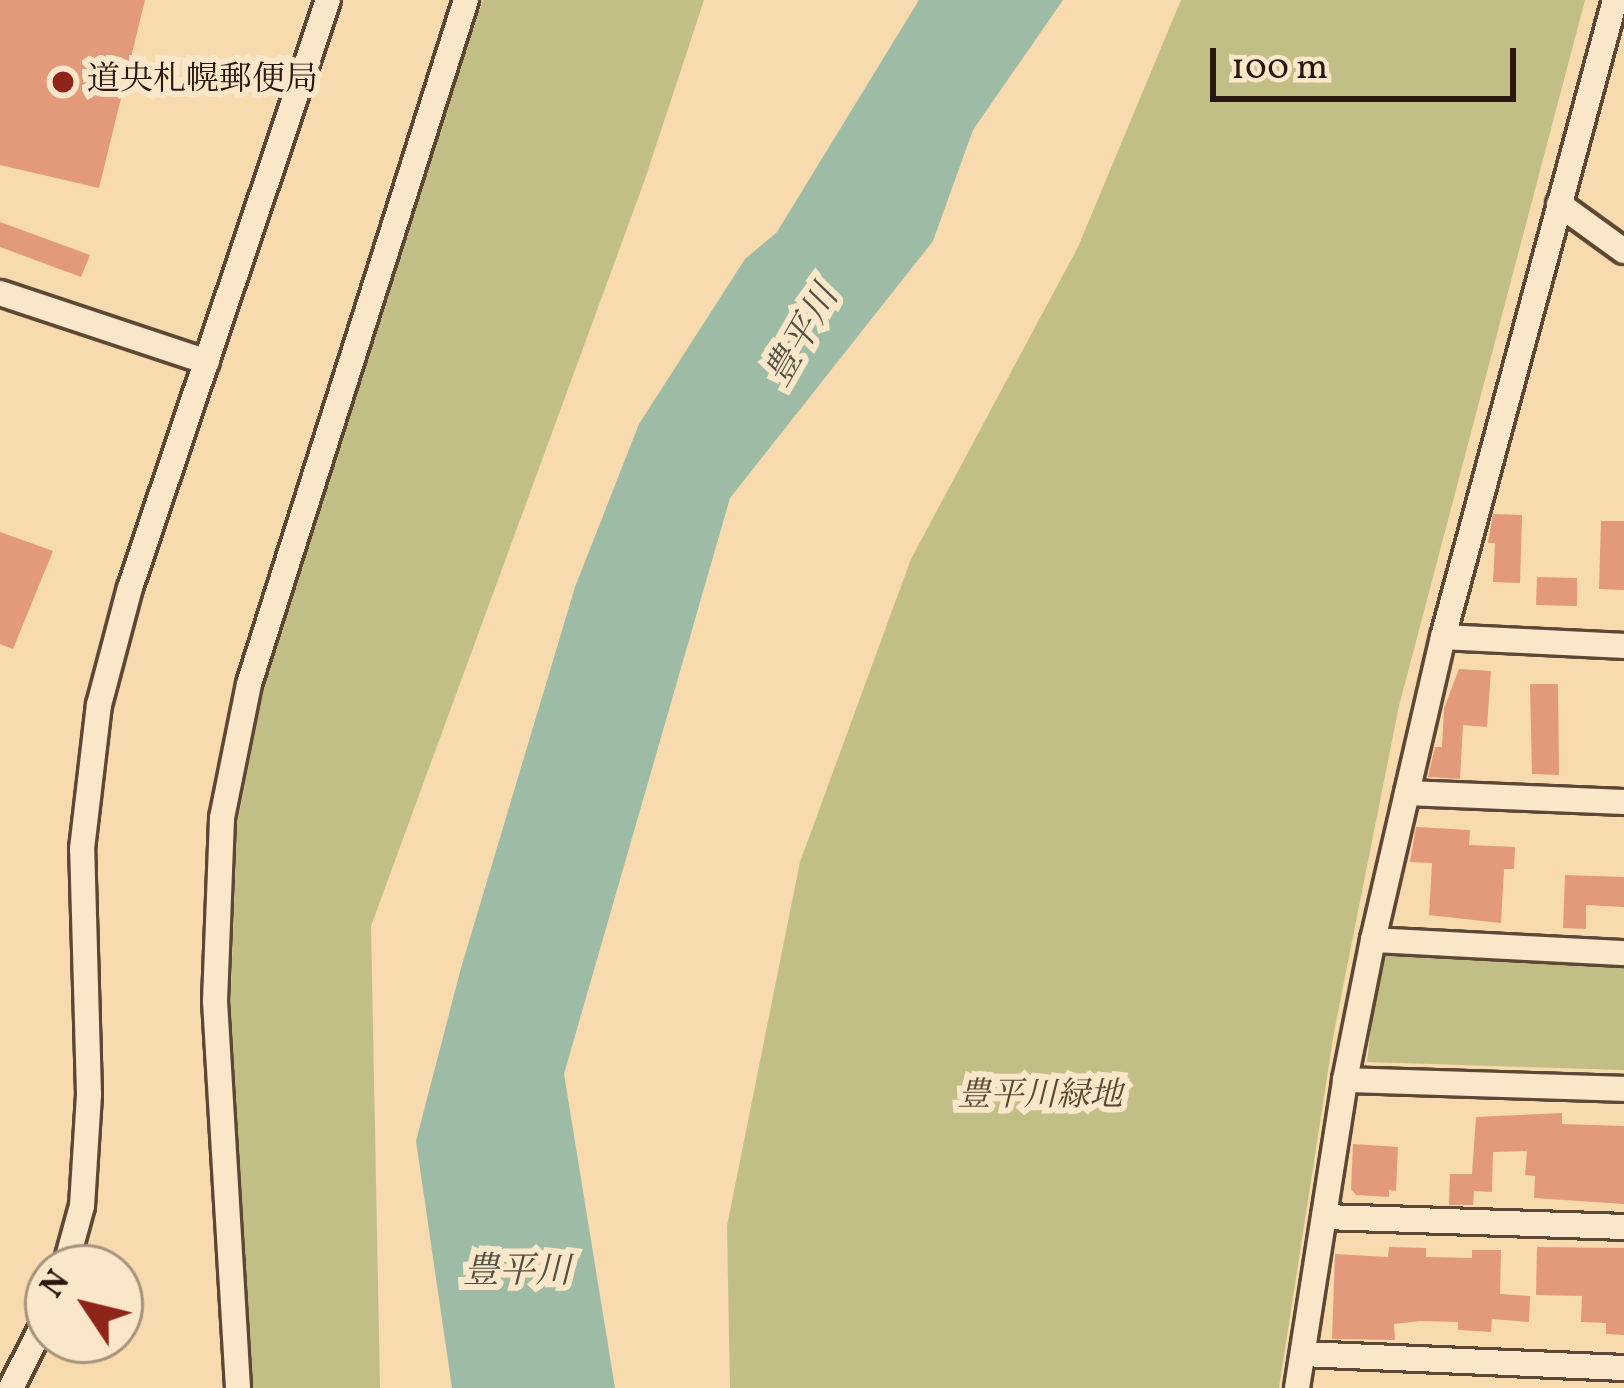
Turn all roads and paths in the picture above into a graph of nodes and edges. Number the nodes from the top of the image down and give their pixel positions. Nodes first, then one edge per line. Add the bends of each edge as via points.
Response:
1 (328, 0) edge
2 (466, 0) edge
3 (1615, 0) edge
4 (1559, 204) junction
5 (1624, 251) edge
6 (0, 293) edge
7 (206, 362) junction
8 (1443, 637) junction
9 (1624, 646) edge
10 (1407, 793) junction
11 (1624, 802) edge
12 (1373, 940) junction
13 (1624, 953) edge
14 (1345, 1080) junction
15 (1624, 1089) edge
16 (1324, 1217) junction
17 (1624, 1227) edge
18 (72, 1244) edge
19 (1303, 1354) junction
20 (1624, 1368) edge
21 (238, 1388) edge
22 (1297, 1388) edge

1 - 7 street
2 - 21 street via 249,684 222,818 215,1000
3 - 4 street
4 - 5 street
4 - 8 street
6 - 7 street
7 - 18 street via 130,588 92,742 81,913 89,1094
8 - 9 street
8 - 10 street
10 - 11 street
10 - 12 street
12 - 13 street
12 - 14 street
14 - 15 street
14 - 16 street
16 - 17 street
16 - 19 street
19 - 20 street
19 - 22 street

